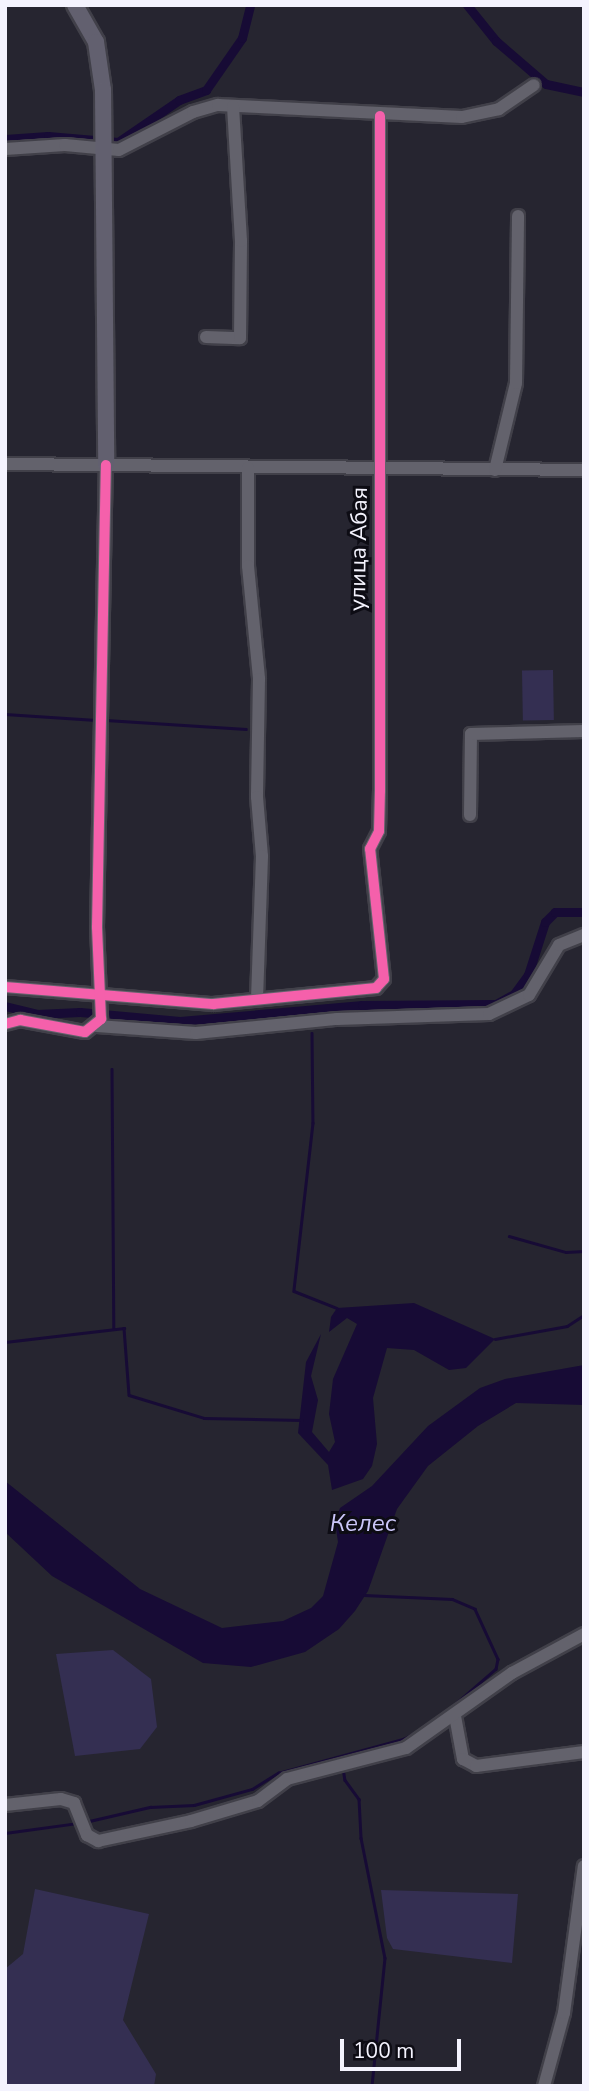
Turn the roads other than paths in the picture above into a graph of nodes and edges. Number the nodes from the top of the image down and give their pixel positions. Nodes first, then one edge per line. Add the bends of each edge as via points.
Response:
1 (78, 6) edge
2 (534, 85) dead end
3 (233, 106) junction
4 (380, 116) junction
5 (105, 143) junction
6 (5, 149) edge
7 (518, 216) dead end
8 (206, 337) dead end
9 (5, 464) edge
10 (106, 465) junction
11 (248, 468) junction
12 (381, 470) junction
13 (495, 470) junction
14 (584, 470) edge
15 (584, 731) edge
16 (470, 815) dead end
17 (584, 935) edge
18 (5, 987) edge
19 (257, 996) junction
20 (102, 1000) junction
21 (7, 1021) edge
22 (99, 1022) junction
23 (584, 1634) edge
24 (455, 1716) junction
25 (584, 1752) edge
26 (5, 1805) edge
27 (584, 1866) edge
28 (544, 2086) edge

1 - 5 main road via 96,42
2 - 4 street via 511,103 485,114
3 - 4 street
3 - 5 street via 203,108 127,148
3 - 8 street via 241,241 240,338
4 - 12 street, улица Абая
5 - 6 street
5 - 10 main road
7 - 13 street via 516,383
9 - 10 street
10 - 11 street
10 - 20 street via 100,720
11 - 12 street
11 - 19 street via 248,566 259,679 257,797 262,856
12 - 13 street
12 - 19 street, улица Абая via 379,831 370,849 384,979 376,988
13 - 14 street
15 - 16 street via 471,734
17 - 22 street via 559,945 529,995 489,1014 337,1019 197,1033
18 - 20 street
19 - 20 street via 213,1004
20 - 22 street
21 - 22 street via 76,1032
23 - 24 street via 512,1673
24 - 25 street via 463,1759 476,1766
24 - 26 street via 406,1748 287,1779 258,1801 98,1841 87,1835 74,1803 61,1799
27 - 28 street via 564,2013

